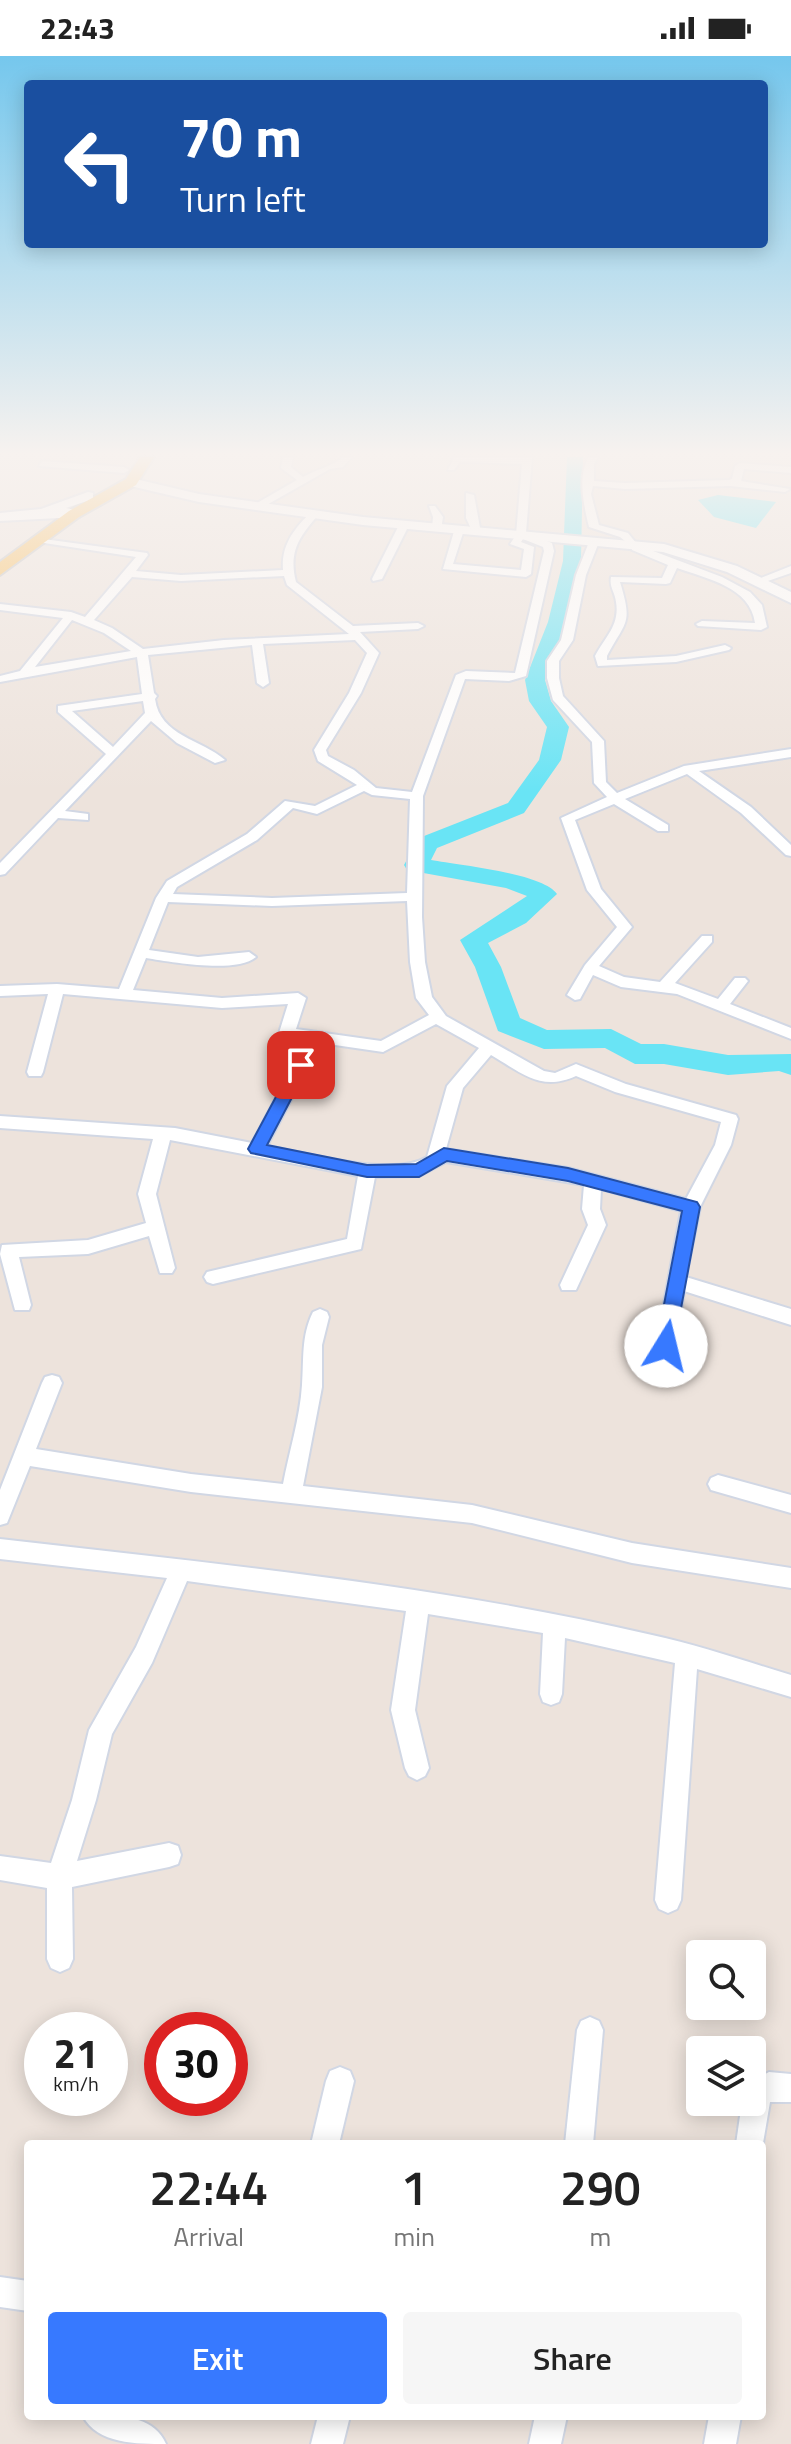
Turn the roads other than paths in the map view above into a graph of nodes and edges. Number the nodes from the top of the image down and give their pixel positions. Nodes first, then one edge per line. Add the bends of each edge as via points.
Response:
1 (133, 568) edge
2 (288, 568) edge
3 (382, 568) edge
4 (463, 568) edge
5 (527, 568) edge
6 (545, 568) edge
7 (583, 568) edge
8 (672, 568) edge
9 (686, 568) edge
10 (709, 568) edge
11 (724, 568) edge
12 (791, 569) edge
13 (288, 573) junction
14 (129, 574) junction
15 (377, 579) dead end
16 (756, 582) junction
17 (791, 598) edge
18 (791, 606) edge
19 (0, 607) edge
20 (71, 615) junction
21 (88, 620) junction
22 (702, 624) dead end
23 (418, 626) dead end
24 (355, 633) junction
25 (257, 643) junction
26 (725, 648) dead end
27 (142, 654) junction
28 (24, 674) junction
29 (0, 679) edge
30 (263, 683) dead end
31 (151, 696) junction
32 (151, 714) junction
33 (791, 753) edge
34 (114, 754) junction
35 (219, 760) dead end
36 (688, 769) junction
37 (366, 785) junction
38 (417, 796) junction
39 (616, 799) junction
40 (57, 814) junction
41 (83, 817) dead end
42 (663, 828) dead end
43 (791, 852) edge
44 (0, 871) edge
45 (413, 897) junction
46 (163, 898) junction
47 (707, 939) dead end
48 (141, 953) junction
49 (249, 957) dead end
50 (590, 968) junction
51 (740, 981) dead end
52 (665, 985) junction
53 (57, 989) junction
54 (0, 991) edge
55 (124, 994) junction
56 (575, 995) dead end
57 (721, 1005) junction
58 (439, 1016) junction
59 (791, 1034) edge
60 (488, 1049) junction
61 (301, 1065) dead end
62 (35, 1072) dead end
63 (0, 1122) edge
64 (163, 1134) junction
65 (257, 1149) junction
66 (435, 1157) junction
67 (367, 1171) junction
68 (593, 1181) junction
69 (691, 1207) junction
70 (156, 1227) junction
71 (166, 1268) dead end
72 (213, 1277) dead end
73 (676, 1281) junction
74 (569, 1285) dead end
75 (22, 1305) dead end
76 (320, 1317) dead end
77 (791, 1317) edge
78 (666, 1346) dead end
79 (52, 1383) dead end
80 (25, 1456) junction
81 (718, 1484) dead end
82 (291, 1494) junction
83 (791, 1504) edge
84 (0, 1516) edge
85 (2, 1554) edge
86 (181, 1570) junction
87 (791, 1578) edge
88 (418, 1605) junction
89 (555, 1624) junction
90 (687, 1654) junction
91 (791, 1686) edge
92 (551, 1694) dead end
93 (417, 1768) dead end
94 (169, 1855) dead end
95 (0, 1868) edge
96 (59, 1877) junction
97 (668, 1900) dead end
98 (60, 1959) dead end
99 (590, 2030) dead end
100 (340, 2081) dead end
101 (791, 2088) edge
102 (326, 2140) edge
103 (579, 2140) edge
104 (751, 2140) edge
105 (0, 2292) edge
106 (24, 2295) edge
107 (105, 2420) edge
108 (333, 2420) edge
109 (550, 2420) edge
110 (724, 2420) edge
111 (150, 2444) edge
112 (327, 2444) edge
113 (545, 2444) edge
114 (720, 2444) edge

1 - 14 street
2 - 13 street
3 - 15 street
4 - 5 street via 526,574
6 - 38 street via 520,676 460,677
7 - 39 street via 567,640 553,661 553,678 557,697 598,741 600,783
8 - 26 street via 666,581 615,579 622,602 620,622 614,641 603,651 602,664 676,659
9 - 22 street via 748,596 761,627
10 - 18 main road
11 - 16 main road
12 - 16 street
13 - 14 street via 181,578
13 - 24 street via 301,592
14 - 21 street
16 - 17 main road
19 - 20 street
20 - 21 street
20 - 28 street
21 - 27 street
23 - 24 street
24 - 25 street
24 - 37 street via 373,657 320,750 322,758
25 - 27 street
25 - 30 street
27 - 28 street
27 - 31 street
28 - 29 street
31 - 32 street
31 - 34 street via 62,709
32 - 34 street
32 - 35 street via 187,744
33 - 36 street
34 - 40 street
36 - 39 street
36 - 43 street via 746,810
37 - 38 street via 381,793
37 - 46 street via 317,810 290,804 232,850 176,880
38 - 45 street
39 - 42 street
39 - 50 street via 568,818 594,890 625,927
40 - 41 street
40 - 44 street
45 - 46 street via 272,902
45 - 58 street via 417,968 424,998
46 - 48 street
47 - 52 street
48 - 49 street via 198,962
48 - 55 street
50 - 52 street via 621,982
50 - 56 street
51 - 57 street
52 - 57 street
53 - 54 street
53 - 55 street
53 - 62 street
55 - 58 street via 197,1002 298,998 287,1033 383,1047
57 - 59 street
58 - 60 street
60 - 66 street via 455,1086
60 - 69 street via 539,1075 556,1079 576,1070 730,1119 723,1145
61 - 65 street
63 - 64 street
64 - 65 street
64 - 70 street via 147,1194
65 - 67 street
66 - 67 street via 419,1170
66 - 68 street
67 - 72 street via 355,1244
68 - 69 street
68 - 74 street via 591,1209 597,1225
69 - 73 street
70 - 71 street
70 - 75 street via 88,1247 8,1250
73 - 77 street
73 - 78 street
76 - 82 street
79 - 80 street
80 - 82 street
80 - 84 street
81 - 83 street
82 - 87 street via 472,1514 632,1553
85 - 86 street
86 - 88 street
86 - 96 street via 144,1655 101,1730
88 - 89 street
88 - 93 street via 403,1710
89 - 90 street
89 - 92 street
90 - 91 street
90 - 97 street
94 - 96 street
95 - 96 street
96 - 98 street
99 - 103 street
100 - 102 street
101 - 104 street via 769,2086 757,2094
105 - 106 street
107 - 111 street
108 - 112 street
109 - 113 street
110 - 114 street

